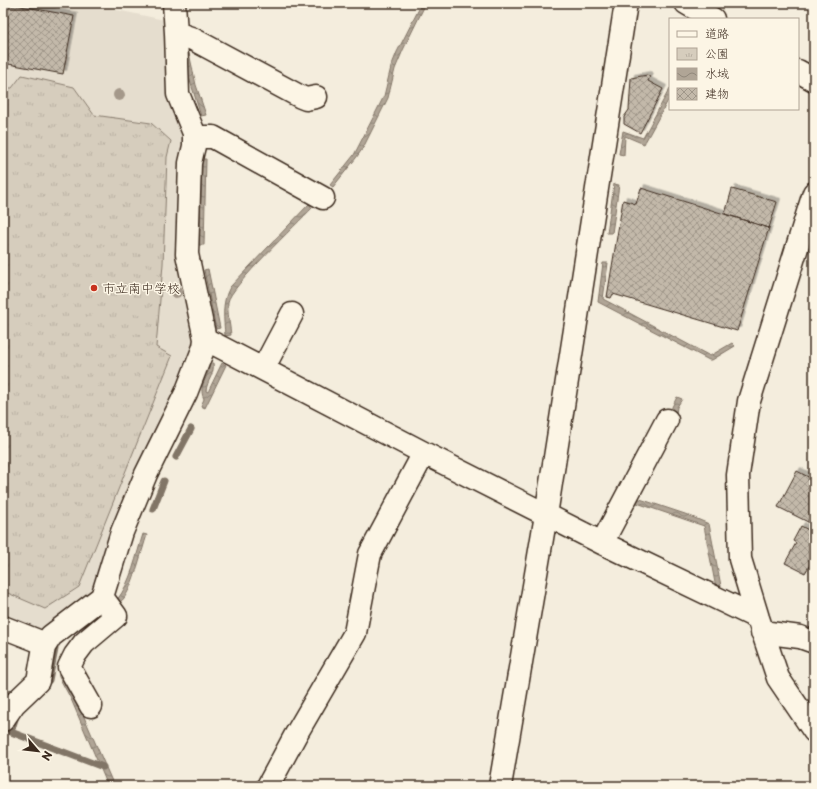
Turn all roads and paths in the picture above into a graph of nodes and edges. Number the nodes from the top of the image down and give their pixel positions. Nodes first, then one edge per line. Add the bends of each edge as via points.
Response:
1 (174, 3) edge
2 (626, 3) edge
3 (686, 3) edge
4 (710, 18) edge
5 (176, 32) junction
6 (799, 72) edge
7 (814, 80) edge
8 (316, 97) dead end
9 (194, 137) junction
10 (814, 193) edge
11 (323, 198) dead end
12 (292, 314) dead end
13 (205, 339) junction
14 (262, 369) junction
15 (667, 420) dead end
16 (424, 454) junction
17 (546, 515) junction
18 (602, 543) junction
19 (102, 597) junction
20 (760, 625) junction
21 (3, 627) edge
22 (814, 642) edge
23 (46, 644) junction
24 (91, 706) dead end
25 (3, 720) edge
26 (814, 731) edge
27 (268, 786) edge
28 (500, 786) edge

1 - 5 street
2 - 17 street
3 - 4 street
5 - 8 street via 301,98
5 - 9 street via 178,94
6 - 7 street
9 - 11 street via 213,137
9 - 13 street via 190,164 187,254
10 - 20 street via 749,401 738,476 740,558
12 - 14 street
13 - 14 street
13 - 19 street via 186,393 146,474 122,532
14 - 16 street
15 - 18 street
16 - 17 street
16 - 27 street via 370,554 355,633
17 - 18 street
17 - 28 street
18 - 20 street
19 - 23 street via 51,636
19 - 24 street via 116,616 84,643 69,667
20 - 22 street
20 - 26 street via 778,678
21 - 23 street
23 - 25 street via 38,681 14,704

